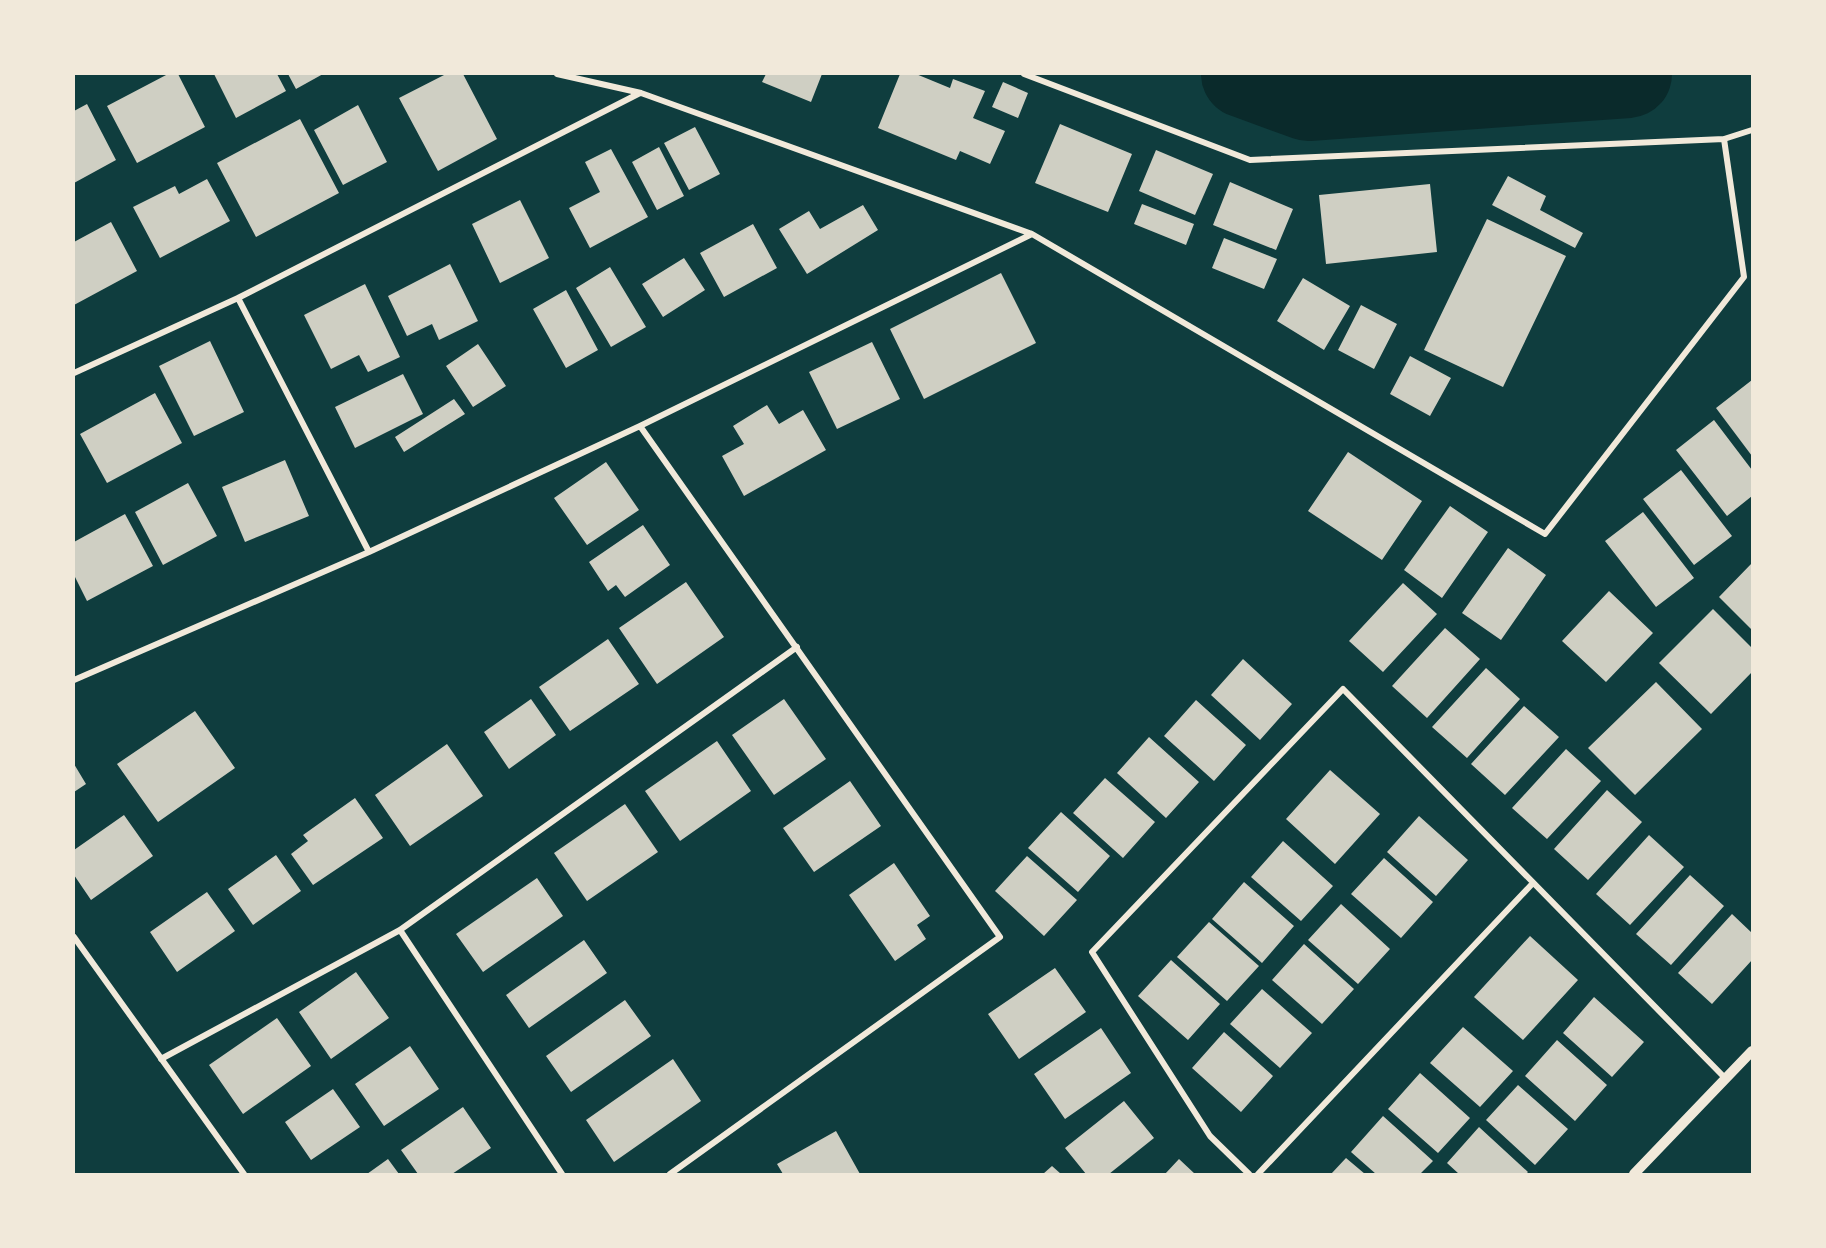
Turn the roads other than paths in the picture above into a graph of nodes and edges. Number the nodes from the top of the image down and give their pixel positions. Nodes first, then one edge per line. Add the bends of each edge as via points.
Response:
1 (556, 74) edge
2 (1024, 74) edge
3 (641, 93) junction
4 (1752, 130) edge
5 (1724, 139) junction
6 (1032, 234) junction
7 (238, 298) junction
8 (74, 373) edge
9 (640, 426) junction
10 (369, 552) junction
11 (797, 647) junction
12 (74, 680) edge
13 (1533, 883) junction
14 (400, 930) junction
15 (74, 938) edge
16 (1752, 1050) edge
17 (161, 1059) junction
18 (1726, 1079) junction
19 (244, 1174) edge
20 (562, 1174) edge
21 (670, 1174) edge
22 (1248, 1174) edge
23 (1258, 1174) edge
24 (1634, 1174) edge

1 - 3 street
2 - 5 street via 1250,160
3 - 6 street
3 - 7 street
4 - 5 street
5 - 6 street via 1744,277 1545,534
6 - 9 street
7 - 8 street
7 - 10 street
9 - 10 street
9 - 11 street
10 - 12 street
11 - 14 street
11 - 21 street via 1000,937
13 - 18 street
13 - 22 street via 1342,688 1092,952 1210,1136
13 - 23 street
14 - 17 street
14 - 20 street
15 - 17 street
16 - 18 street
17 - 19 street
18 - 24 street

